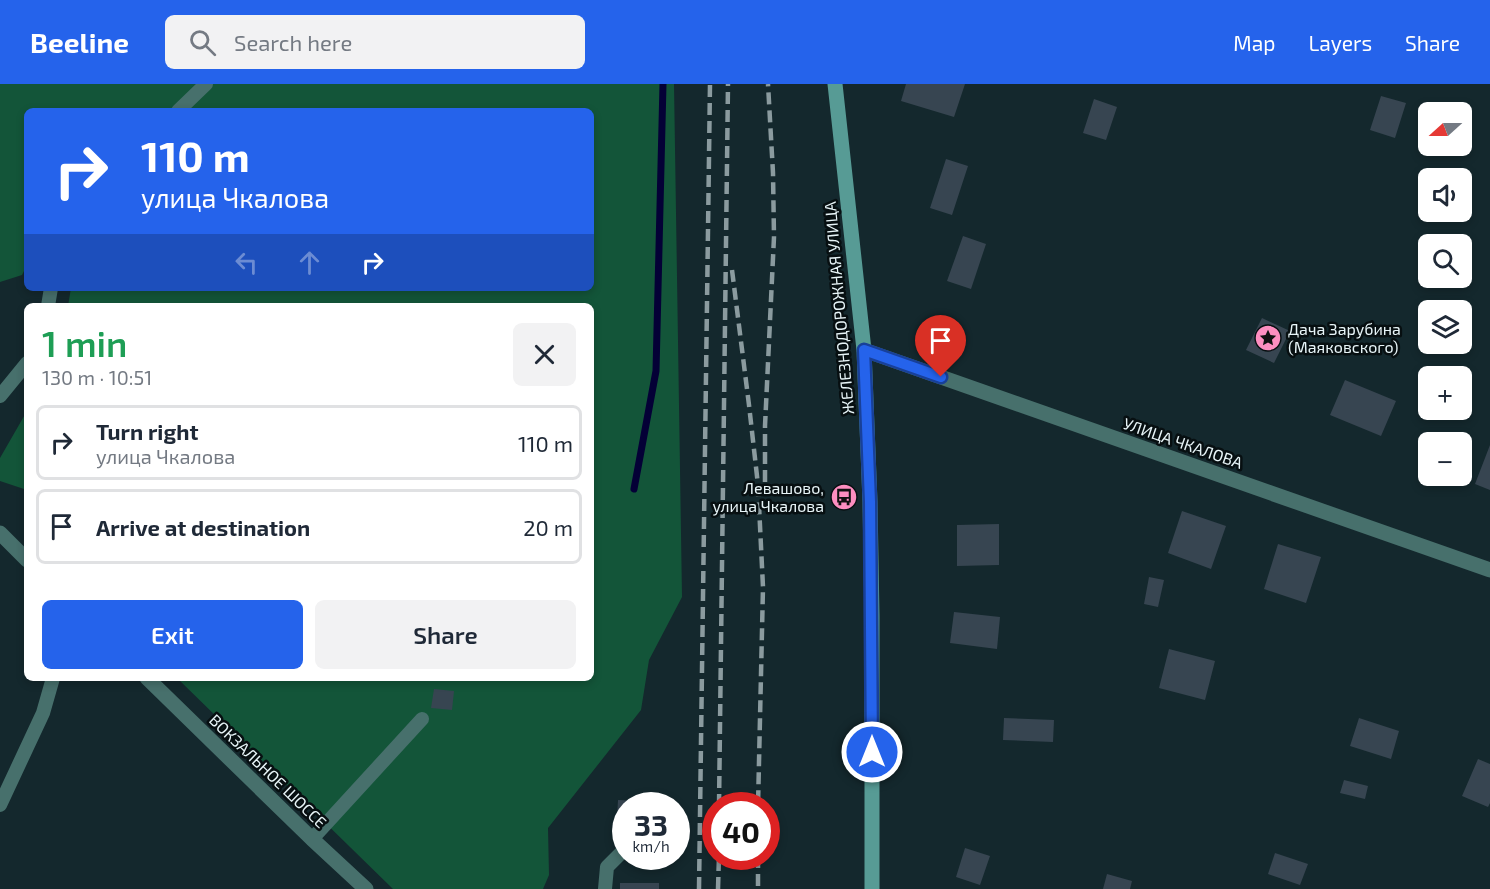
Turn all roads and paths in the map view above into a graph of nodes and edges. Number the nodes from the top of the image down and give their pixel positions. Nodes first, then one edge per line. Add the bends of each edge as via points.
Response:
1 (206, 84) edge
2 (835, 84) edge
3 (181, 108) edge
4 (864, 350) junction
5 (24, 367) edge
6 (0, 396) edge
7 (0, 533) edge
8 (24, 557) edge
9 (1490, 570) edge
10 (52, 681) edge
11 (150, 681) edge
12 (422, 719) dead end
13 (0, 805) edge
14 (312, 839) junction
15 (612, 862) edge
16 (366, 889) edge
17 (605, 889) edge
18 (872, 889) edge

1 - 3 lane
2 - 4 street, ЖЕЛЕЗНОДОРОЖНАЯ УЛИЦА
4 - 9 street, УЛИЦА ЧКАЛОВА
4 - 18 street, ЖЕЛЕЗНОДОРОЖНАЯ УЛИЦА via 872,616
5 - 6 lane
7 - 8 street
10 - 13 lane via 43,713
11 - 14 street, ВОКЗАЛЬНОЕ ШОССЕ
12 - 14 lane
14 - 16 street, ВОКЗАЛЬНОЕ ШОССЕ
15 - 17 lane via 607,867

